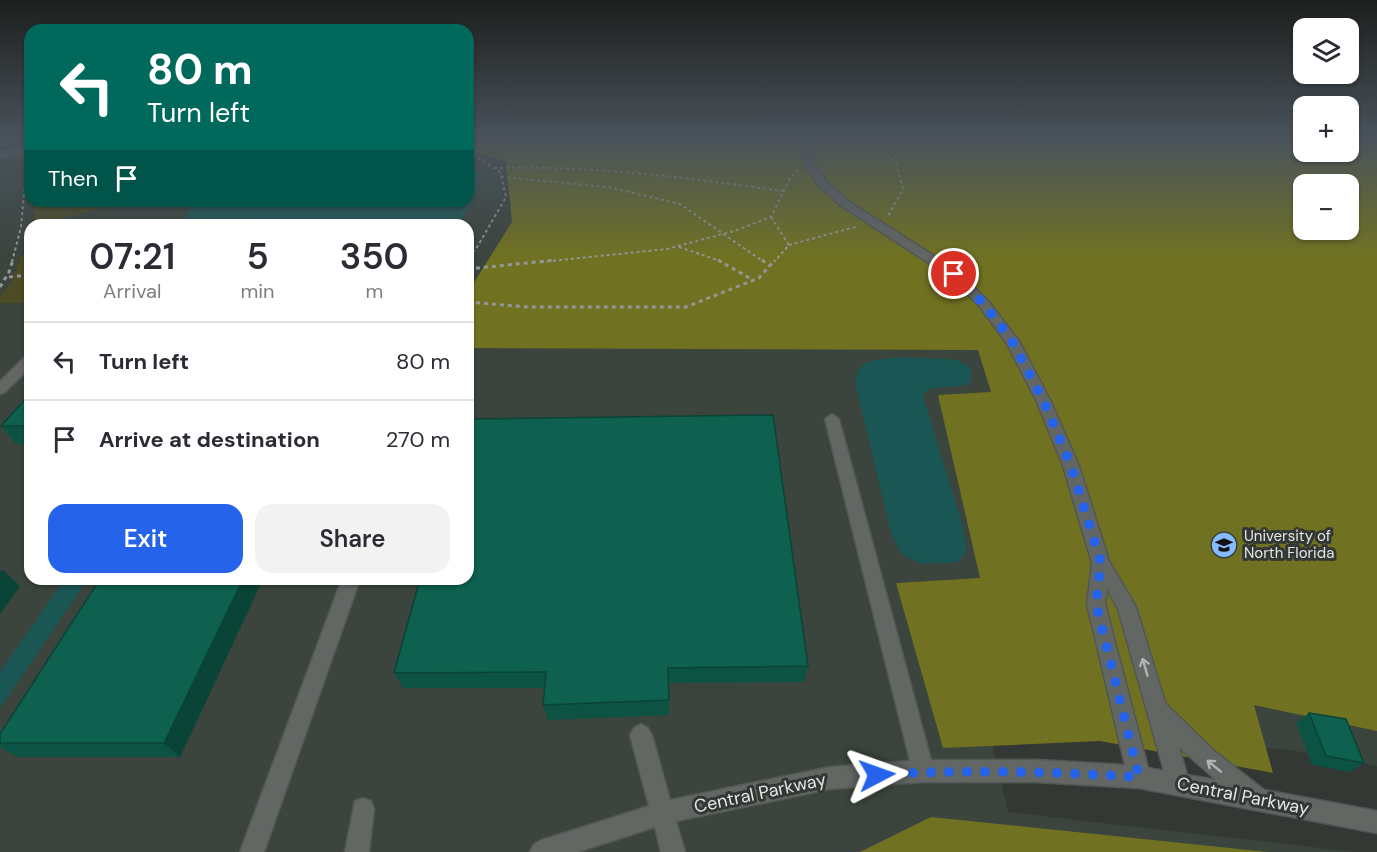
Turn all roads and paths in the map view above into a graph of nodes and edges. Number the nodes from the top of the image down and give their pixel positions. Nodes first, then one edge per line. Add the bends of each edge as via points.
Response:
1 (501, 179) edge
2 (520, 179) edge
3 (690, 179) edge
4 (790, 179) edge
5 (820, 179) edge
6 (783, 191) junction
7 (24, 205) edge
8 (771, 217) junction
9 (722, 234) junction
10 (677, 246) junction
11 (474, 251) edge
12 (770, 266) junction
13 (474, 268) edge
14 (24, 276) edge
15 (9, 277) junction
16 (753, 280) junction
17 (0, 287) edge
18 (474, 302) edge
19 (24, 369) edge
20 (0, 389) edge
21 (832, 419) dead end
22 (1101, 563) junction
23 (349, 585) edge
24 (1156, 704) junction
25 (640, 735) dead end
26 (923, 771) junction
27 (1139, 777) junction
28 (1179, 784) junction
29 (1261, 800) junction
30 (363, 809) dead end
31 (662, 813) junction
32 (1377, 822) edge
33 (252, 852) edge
34 (357, 852) edge
35 (542, 852) edge
36 (673, 852) edge

1 - 11 path via 506,197
2 - 9 path via 608,187 680,204
3 - 6 path
4 - 6 path
5 - 22 street via 844,203 954,274 984,304 1012,341 1071,466
6 - 8 path
7 - 15 path
8 - 9 path
8 - 12 path via 789,245
9 - 10 path
9 - 12 path
10 - 13 path
10 - 16 path via 727,263
12 - 16 path
14 - 15 path
15 - 17 path
16 - 18 path via 686,307 528,307
19 - 20 street
21 - 26 street
24 -> 22 street via 1127,607
22 - 27 street via 1096,604
23 - 33 street
24 - 28 street
29 -> 24 street via 1213,766 1179,734
25 - 31 street
26 - 27 street, Central Parkway via 1037,771
26 - 31 street, Central Parkway via 830,778
27 - 28 street, Central Parkway
28 - 29 street, Central Parkway
29 - 32 street, Central Parkway
30 - 34 street
31 - 35 street, Central Parkway
31 - 36 street

